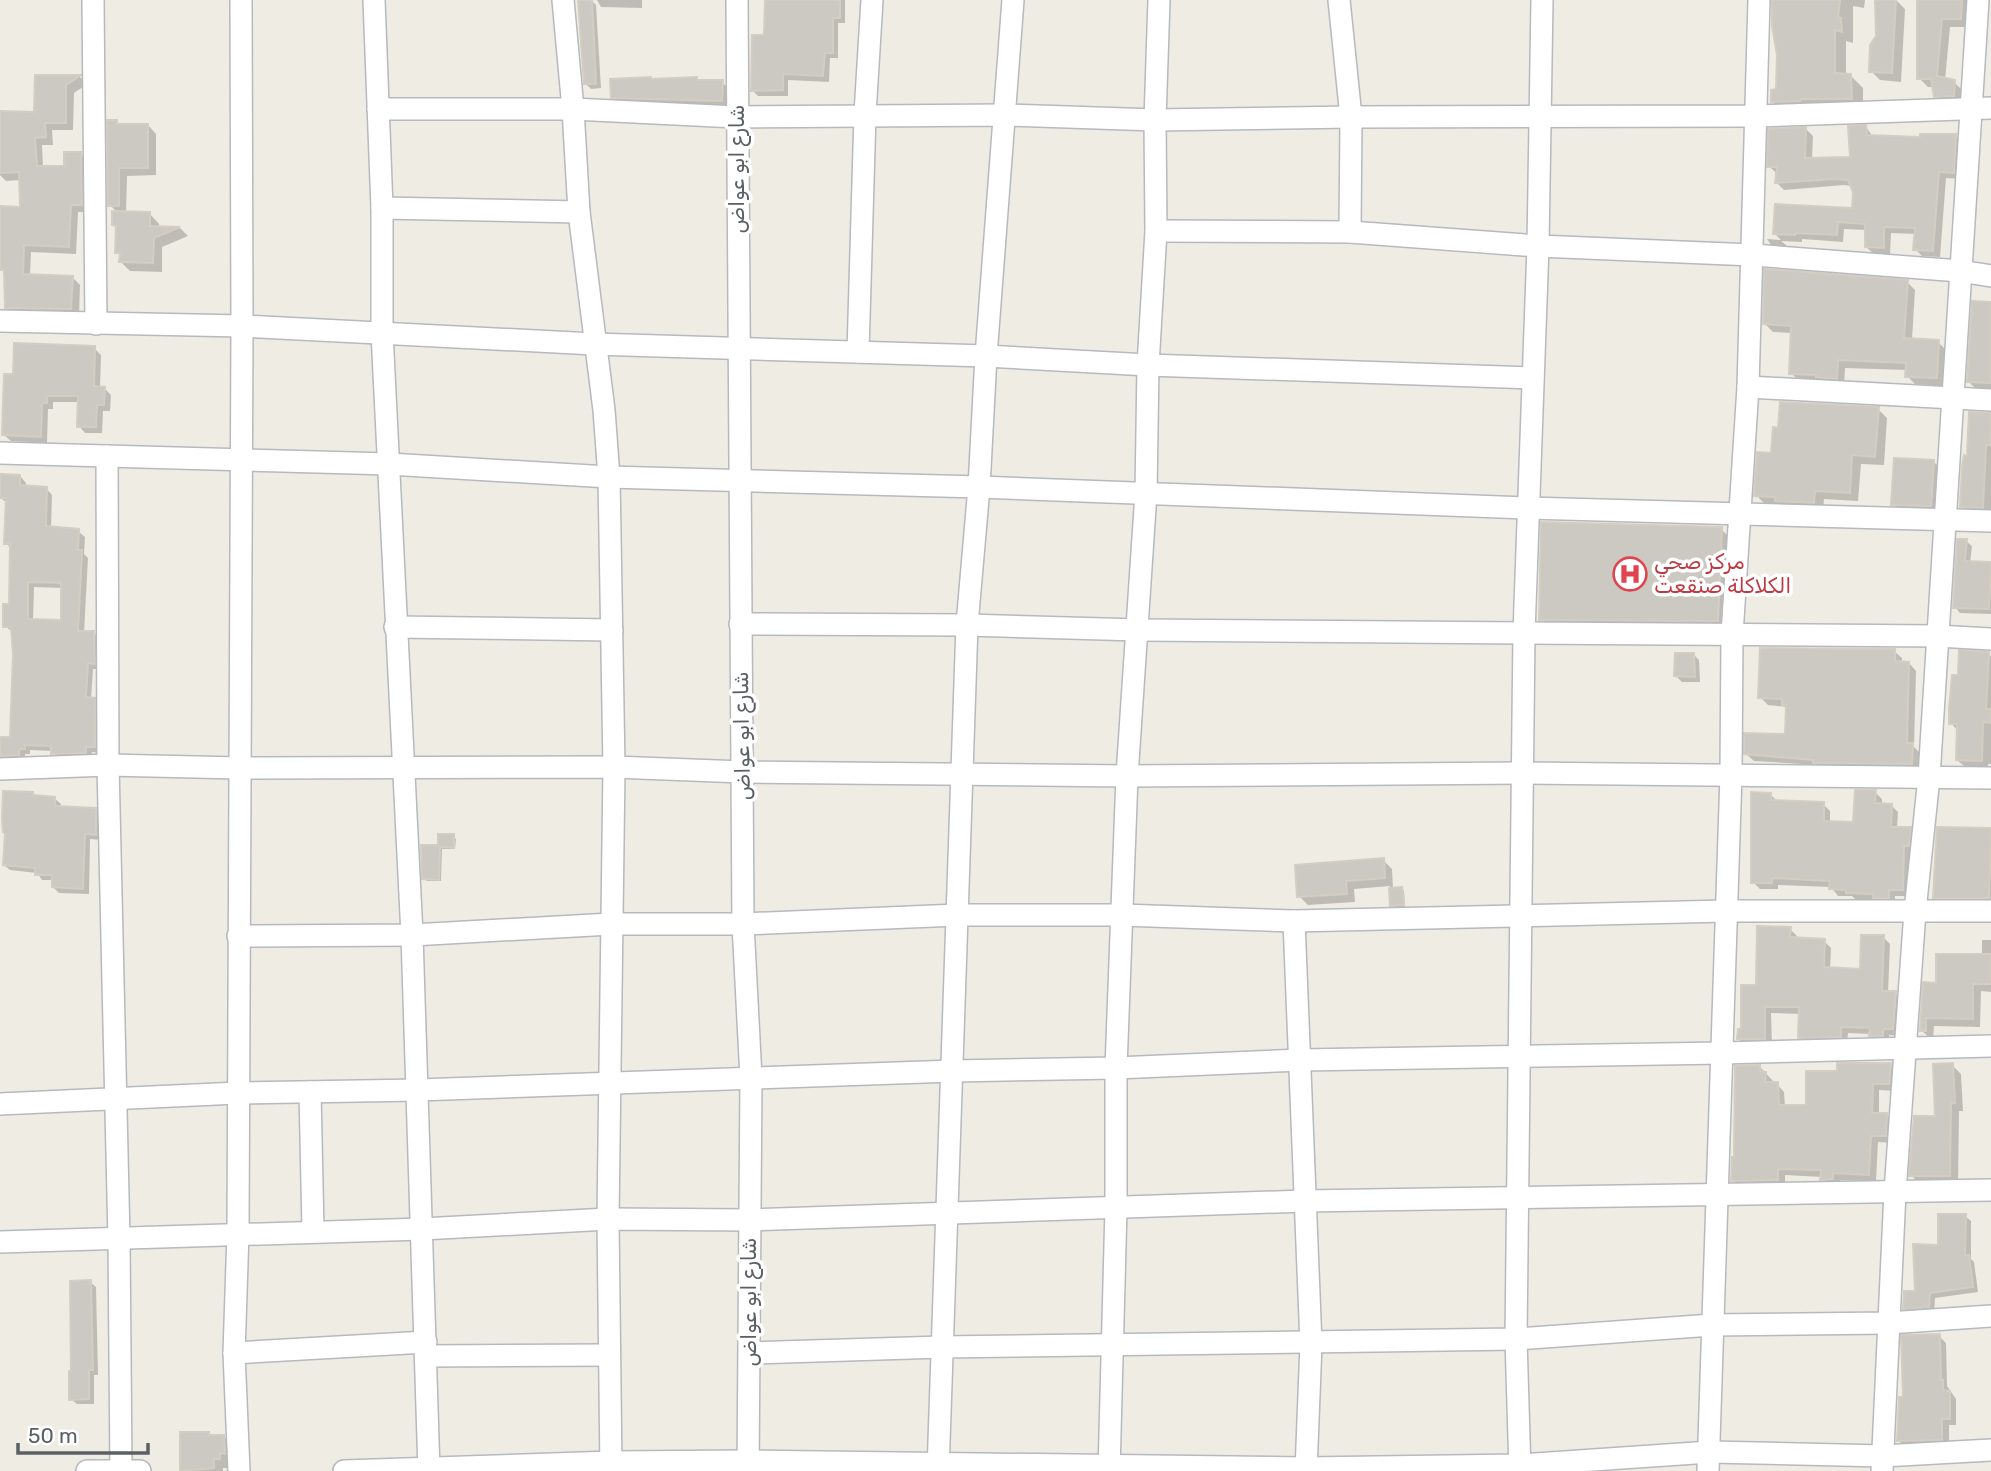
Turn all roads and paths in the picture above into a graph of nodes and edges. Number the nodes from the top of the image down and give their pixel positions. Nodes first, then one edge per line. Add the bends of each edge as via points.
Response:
1 (93, 0) edge
2 (241, 0) edge
3 (374, 0) edge
4 (563, 0) edge
5 (737, 0) edge
6 (872, 0) edge
7 (1013, 0) edge
8 (1159, 0) edge
9 (1339, 0) edge
10 (1542, 0) edge
11 (1759, 0) edge
12 (1978, 0) edge
13 (1981, 108) edge
14 (378, 109) junction
15 (573, 109) junction
16 (865, 114) junction
17 (1006, 115) junction
18 (1756, 116) junction
19 (736, 117) junction
20 (1350, 117) junction
21 (1541, 117) junction
22 (1155, 120) junction
23 (382, 208) junction
24 (579, 212) junction
25 (1156, 231) junction
26 (1350, 232) junction
27 (1538, 246) junction
28 (1753, 255) junction
29 (1960, 271) junction
30 (1991, 276) edge
31 (0, 321) edge
32 (96, 324) junction
33 (242, 326) junction
34 (382, 333) junction
35 (594, 344) junction
36 (739, 349) junction
37 (858, 352) junction
38 (986, 356) junction
39 (1148, 365) junction
40 (1533, 378) junction
41 (1748, 387) junction
42 (1952, 397) junction
43 (1991, 400) edge
44 (0, 453) edge
45 (107, 456) junction
46 (240, 461) junction
47 (388, 464) junction
48 (609, 477) junction
49 (741, 480) junction
50 (979, 487) junction
51 (1146, 493) junction
52 (1528, 508) junction
53 (1741, 514) junction
54 (1944, 519) junction
55 (1991, 521) edge
56 (740, 624) junction
57 (967, 625) junction
58 (395, 627) junction
59 (612, 630) junction
60 (1138, 631) junction
61 (1524, 633) junction
62 (1732, 635) junction
63 (1937, 636) junction
64 (1991, 639) edge
65 (108, 765) junction
66 (614, 767) junction
67 (239, 768) junction
68 (403, 768) junction
69 (0, 769) edge
70 (743, 772) junction
71 (1524, 773) junction
72 (961, 774) junction
73 (1731, 775) junction
74 (1127, 776) junction
75 (1928, 777) junction
76 (1991, 778) edge
77 (1726, 911) junction
78 (1915, 911) junction
79 (1991, 911) edge
80 (957, 915) junction
81 (1122, 915) junction
82 (1522, 915) junction
83 (1294, 922) junction
84 (611, 924) junction
85 (743, 924) junction
86 (412, 935) junction
87 (238, 936) junction
88 (1991, 1046) edge
89 (1906, 1049) junction
90 (1722, 1053) junction
91 (1520, 1057) junction
92 (1301, 1060) junction
93 (1116, 1068) junction
94 (953, 1071) junction
95 (751, 1078) junction
96 (611, 1083) junction
97 (418, 1090) junction
98 (310, 1092) junction
99 (238, 1093) junction
100 (114, 1098) junction
101 (0, 1104) edge
102 (1991, 1190) edge
103 (1895, 1192) junction
104 (1716, 1195) junction
105 (1518, 1198) junction
106 (1304, 1202) junction
107 (1116, 1208) junction
108 (947, 1213) junction
109 (608, 1219) junction
110 (749, 1220) junction
111 (422, 1229) junction
112 (313, 1231) junction
113 (238, 1233) junction
114 (118, 1239) junction
115 (0, 1242) edge
116 (1991, 1316) edge
117 (1888, 1323) junction
118 (1712, 1325) junction
119 (1516, 1339) junction
120 (1311, 1344) junction
121 (1112, 1347) junction
122 (942, 1348) junction
123 (426, 1349) junction
124 (234, 1353) junction
125 (750, 1353) junction
126 (608, 1355) junction
127 (1991, 1450) edge
128 (1709, 1462) edge
129 (1882, 1463) edge
130 (748, 1466) edge
131 (611, 1467) edge
132 (938, 1468) edge
133 (1109, 1468) edge
134 (1520, 1468) edge
135 (429, 1470) edge
136 (1306, 1470) edge
137 (87, 1471) edge
138 (121, 1471) edge
139 (140, 1471) edge
140 (239, 1471) edge
141 (344, 1471) edge

1 - 32 street
2 - 33 street
3 - 14 street
4 - 15 street
5 - 19 street, شارع ابو عواض
6 - 16 street
7 - 17 street
8 - 22 street
9 - 20 street
10 - 21 street
11 - 18 street
12 - 13 street
13 - 18 street
13 - 29 street
14 - 15 street
14 - 23 street
15 - 19 street
15 - 24 street
16 - 17 street
16 - 19 street
16 - 37 street
17 - 22 street
17 - 38 street
18 - 21 street
18 - 28 street
19 - 36 street, شارع ابو عواض
20 - 21 street
20 - 22 street
20 - 26 street
21 - 27 street
22 - 25 street
23 - 24 street
23 - 34 street
24 - 35 street
25 - 26 street
25 - 39 street
26 - 27 street
27 - 28 street
27 - 40 street
28 - 29 street
28 - 41 street
29 - 30 street
29 - 42 street
31 - 32 street
32 - 33 street
33 - 34 street
33 - 46 street
34 - 35 street
34 - 47 street
35 - 36 street
35 - 48 street
36 - 37 street
36 - 49 street, شارع ابو عواض
37 - 38 street
38 - 39 street
38 - 50 street
39 - 40 street
39 - 51 street
40 - 52 street
41 - 42 street
41 - 53 street
42 - 43 street
42 - 54 street
44 - 45 street
45 - 46 street
45 - 65 street
46 - 47 street
46 - 67 street
47 - 48 street
47 - 58 street
48 - 49 street
48 - 59 street
49 - 50 street
49 - 56 street, شارع ابو عواض
50 - 51 street
50 - 57 street
51 - 52 street
51 - 60 street
52 - 53 street
52 - 61 street
53 - 54 street
53 - 62 street
54 - 55 street
54 - 63 street
56 - 57 street
56 - 70 street, شارع ابو عواض
57 - 60 street
57 - 72 street
58 - 59 street
58 - 68 street
59 - 66 street
60 - 61 street
60 - 74 street
61 - 62 street
61 - 71 street
62 - 63 street
62 - 73 street
63 - 64 street
63 - 75 street
65 - 67 street
65 - 69 street
65 - 100 street
66 - 68 street
66 - 70 street
66 - 84 street
67 - 68 street
67 - 87 street
68 - 86 street
70 - 72 street
70 - 85 street, شارع ابو عواض
71 - 73 street
71 - 74 street
71 - 82 street
72 - 74 street
72 - 80 street
73 - 75 street
73 - 77 street
74 - 81 street
75 - 76 street
75 - 78 street
77 - 78 street
77 - 82 street
77 - 90 street
78 - 79 street
78 - 89 street
80 - 81 street
80 - 85 street
80 - 94 street
81 - 83 street
81 - 93 street
82 - 83 street
82 - 91 street
83 - 92 street
84 - 85 street
84 - 86 street
84 - 96 street
85 - 95 street, شارع ابو عواض
86 - 87 street
86 - 97 street
87 - 99 street
88 - 89 street
89 - 90 street
89 - 103 street
90 - 91 street
90 - 104 street
91 - 92 street
91 - 105 street
92 - 93 street
92 - 106 street
93 - 94 street
93 - 107 street
94 - 95 street
94 - 108 street
95 - 96 street
95 - 110 street, شارع ابو عواض
96 - 97 street
96 - 109 street
97 - 98 street
97 - 111 street
98 - 99 street
98 - 112 street
99 - 100 street
99 - 113 street
100 - 101 street
100 - 114 street
102 - 103 street
103 - 104 street
103 - 117 street
104 - 105 street
104 - 118 street
105 - 106 street
105 - 119 street
106 - 107 street
106 - 120 street
107 - 108 street
107 - 121 street
108 - 110 street
108 - 122 street
109 - 110 street
109 - 111 street
109 - 126 street
110 - 125 street, شارع ابو عواض
111 - 112 street
111 - 123 street
112 - 113 street
113 - 114 street
113 - 124 street
114 - 115 street
114 - 138 street
116 - 117 street
117 - 118 street
117 - 129 street
118 - 119 street
118 - 128 street
119 - 120 street
119 - 134 street
120 - 121 street
120 - 136 street
121 - 122 street
121 - 133 street
122 - 125 street
122 - 132 street
123 - 124 street
123 - 126 street
123 - 135 street
124 - 140 street
125 - 130 street, شارع ابو عواض
126 - 131 street
127 - 129 street
128 - 129 street
128 - 134 street
130 - 131 street
130 - 132 street
131 - 135 street
132 - 133 street
133 - 136 street
134 - 136 street
135 - 141 street
137 - 138 street
138 - 139 street

